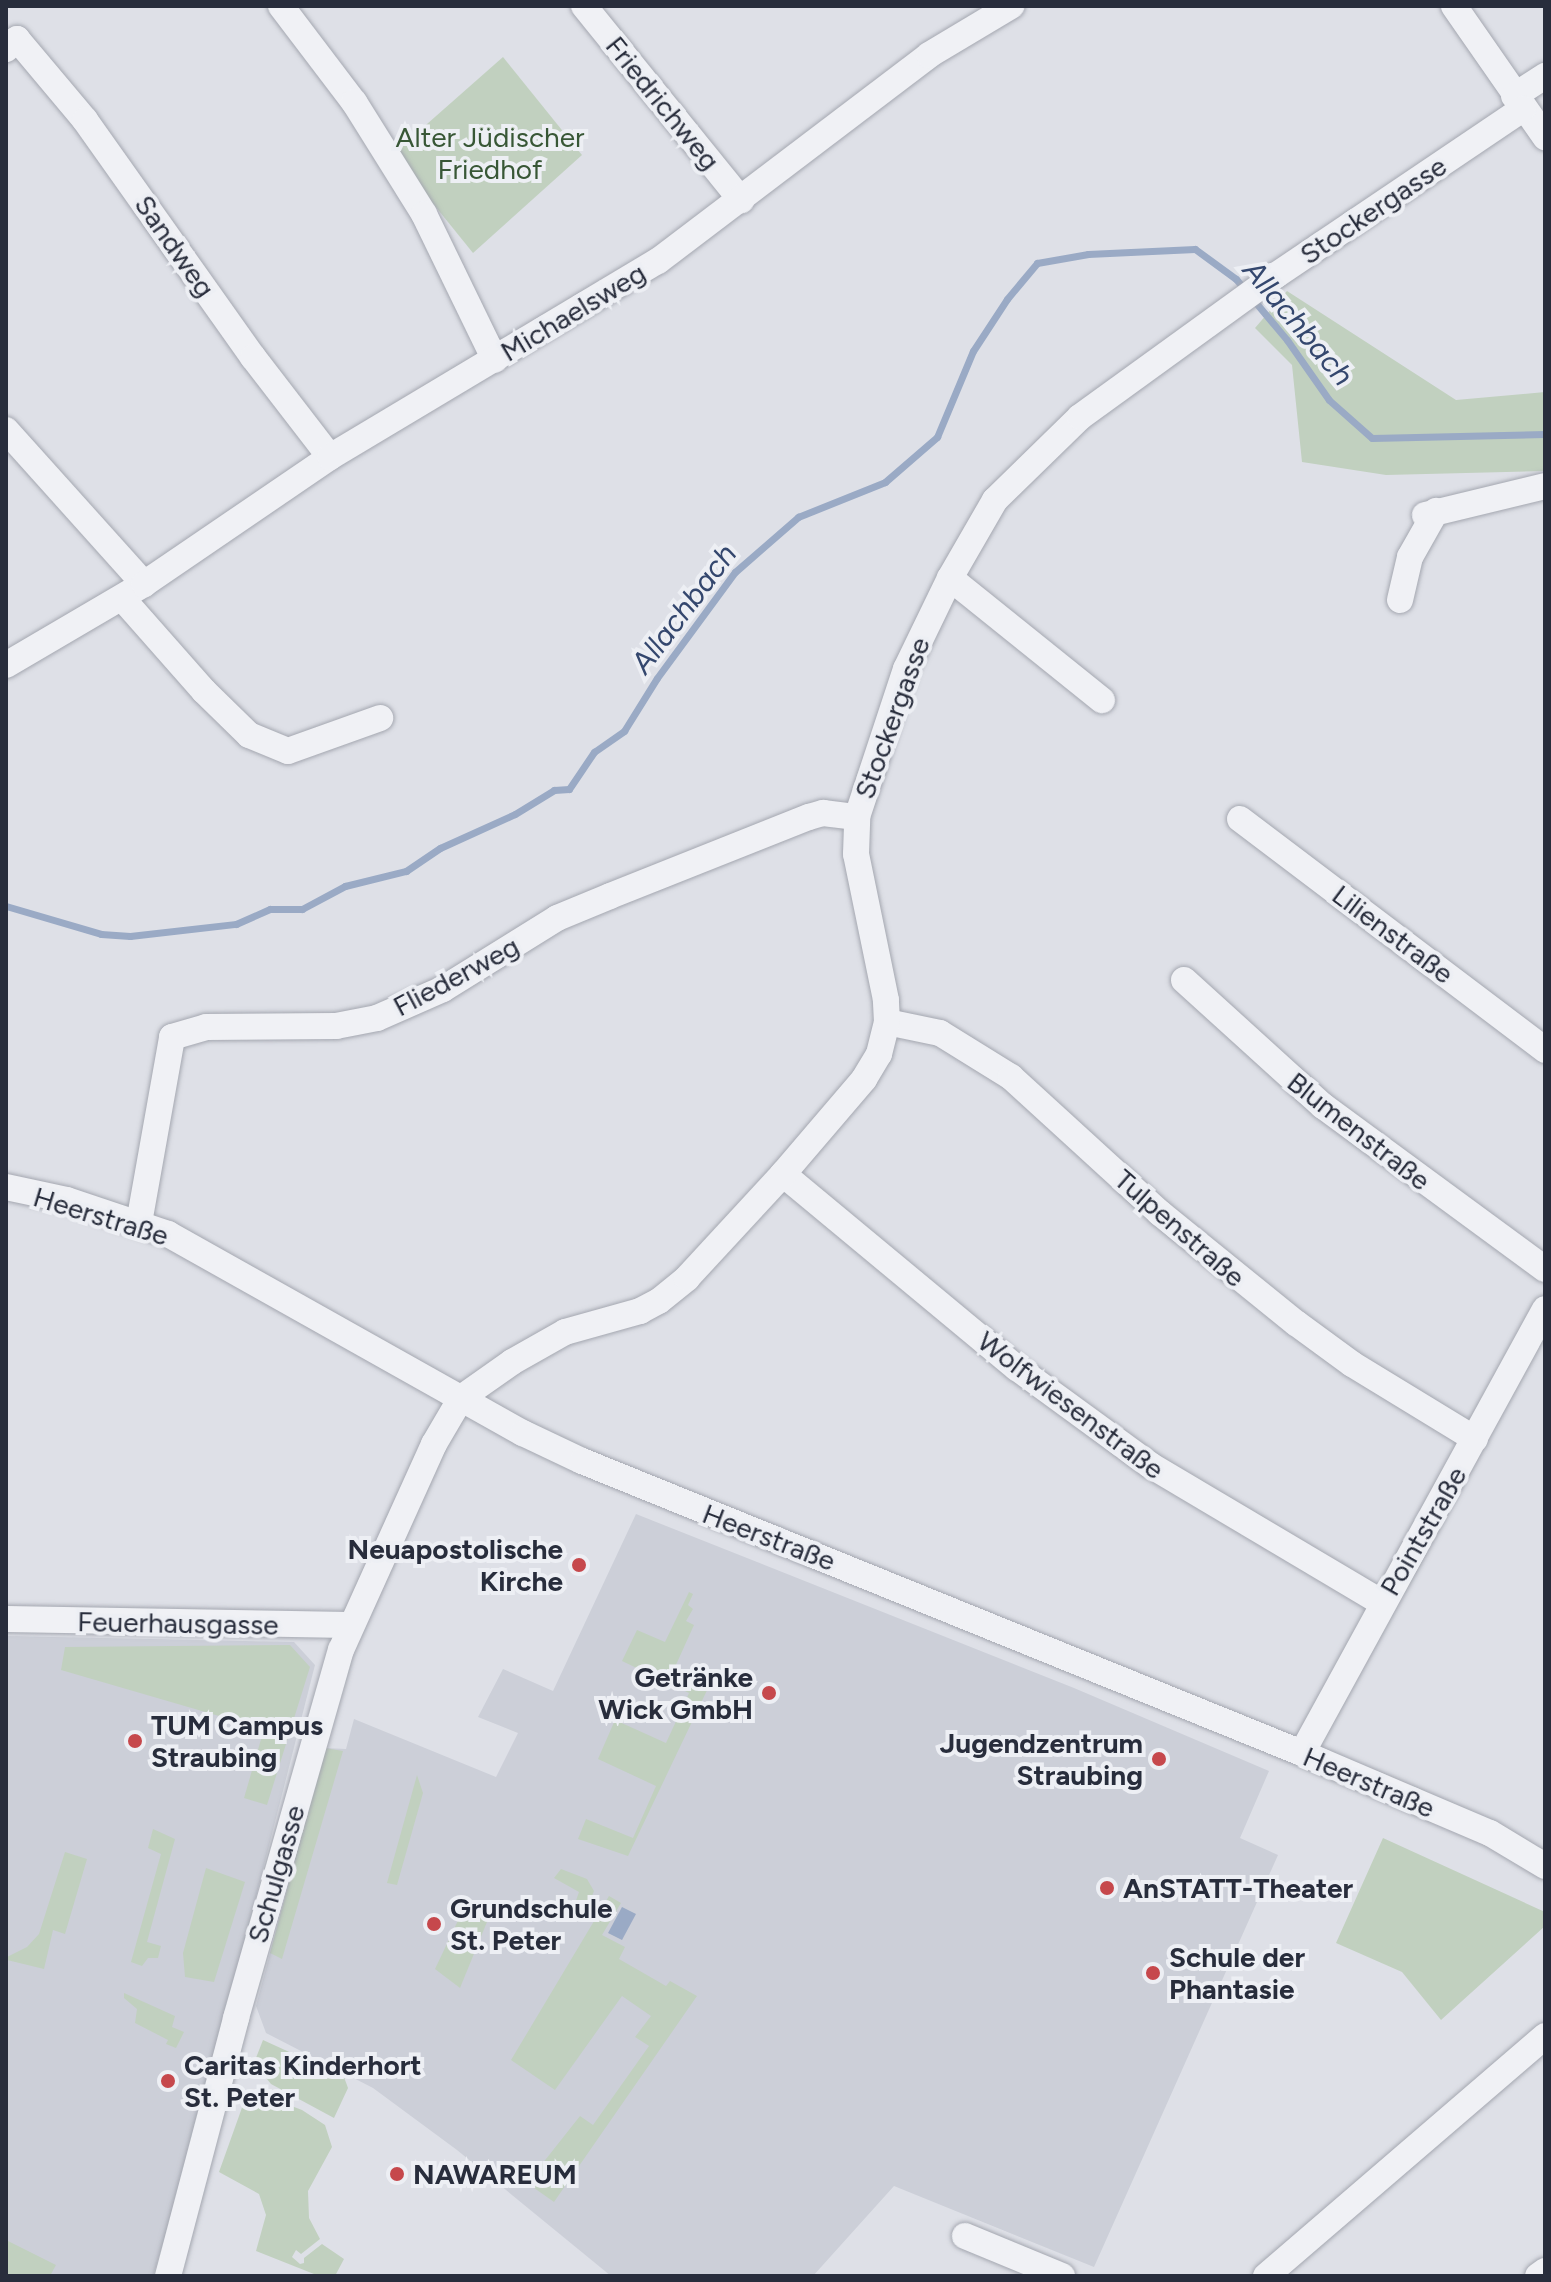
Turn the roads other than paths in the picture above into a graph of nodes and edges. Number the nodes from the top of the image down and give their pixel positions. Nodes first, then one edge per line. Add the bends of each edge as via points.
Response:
1 (281, 6) edge
2 (584, 6) edge
3 (1011, 6) edge
4 (1454, 6) edge
5 (11, 44) edge
6 (1545, 76) edge
7 (1518, 102) junction
8 (1545, 137) edge
9 (741, 200) junction
10 (495, 360) junction
11 (6, 430) edge
12 (330, 457) junction
13 (1545, 486) edge
14 (950, 578) junction
15 (133, 591) junction
16 (1400, 600) dead end
17 (6, 665) edge
18 (1102, 700) dead end
19 (380, 718) dead end
20 (857, 817) junction
21 (1240, 819) dead end
22 (1184, 980) dead end
23 (887, 1022) junction
24 (1545, 1050) edge
25 (783, 1174) junction
26 (6, 1187) edge
27 (139, 1223) junction
28 (1545, 1269) edge
29 (1545, 1309) edge
30 (461, 1398) junction
31 (1475, 1439) junction
32 (1382, 1603) junction
33 (6, 1619) edge
34 (350, 1625) junction
35 (1302, 1753) junction
36 (1545, 1866) edge
37 (1545, 2036) edge
38 (965, 2236) dead end
39 (1545, 2271) edge
40 (168, 2276) edge
41 (1062, 2276) edge
42 (1266, 2276) edge
43 (1538, 2276) edge

1 - 10 street via 354,102 424,214
2 - 9 street, Friedrichweg
3 - 9 street, Michaelsweg via 929,55
4 - 7 street
5 - 12 street, Sandweg via 85,120
6 - 7 street, Stockergasse
7 - 8 street
7 - 14 street, Stockergasse via 1050,443 995,500
9 - 10 street, Michaelsweg via 658,261
10 - 12 street, Michaelsweg
11 - 15 street
12 - 15 street, Michaelsweg
13 - 16 street via 1431,513 1410,557
14 - 18 street
14 - 20 street, Stockergasse via 906,669
15 - 17 street, Michaelsweg
15 - 19 street via 204,691 249,735 288,751
20 - 23 street, Stockergasse via 856,854
20 - 27 street, Fliederweg via 809,817 557,918 443,989 377,1018 336,1026 206,1027 172,1037
21 - 24 street, Lilienstraße
22 - 28 street, Blumenstraße via 1323,1106
23 - 25 street, Stockergasse via 879,1054 864,1079
23 - 31 street, Tulpenstraße via 940,1033 1011,1077 1160,1213 1284,1314 1352,1364
25 - 30 street, Stockergasse via 708,1258 659,1301 565,1332
25 - 32 street, Wolfwiesenstraße via 1017,1368 1150,1465
26 - 27 street, Heerstraße
27 - 30 street, Heerstraße via 168,1234
29 - 31 street, Pointstraße
30 - 34 street, Schulgasse via 434,1444
30 - 35 street, Heerstraße via 523,1433 645,1488
31 - 32 street, Pointstraße
32 - 35 street, Pointstraße
33 - 34 street, Feuerhausgasse
34 - 40 street, Schulgasse via 238,2010
35 - 36 street, Heerstraße via 1490,1833
37 - 42 street
38 - 41 street
39 - 43 street

